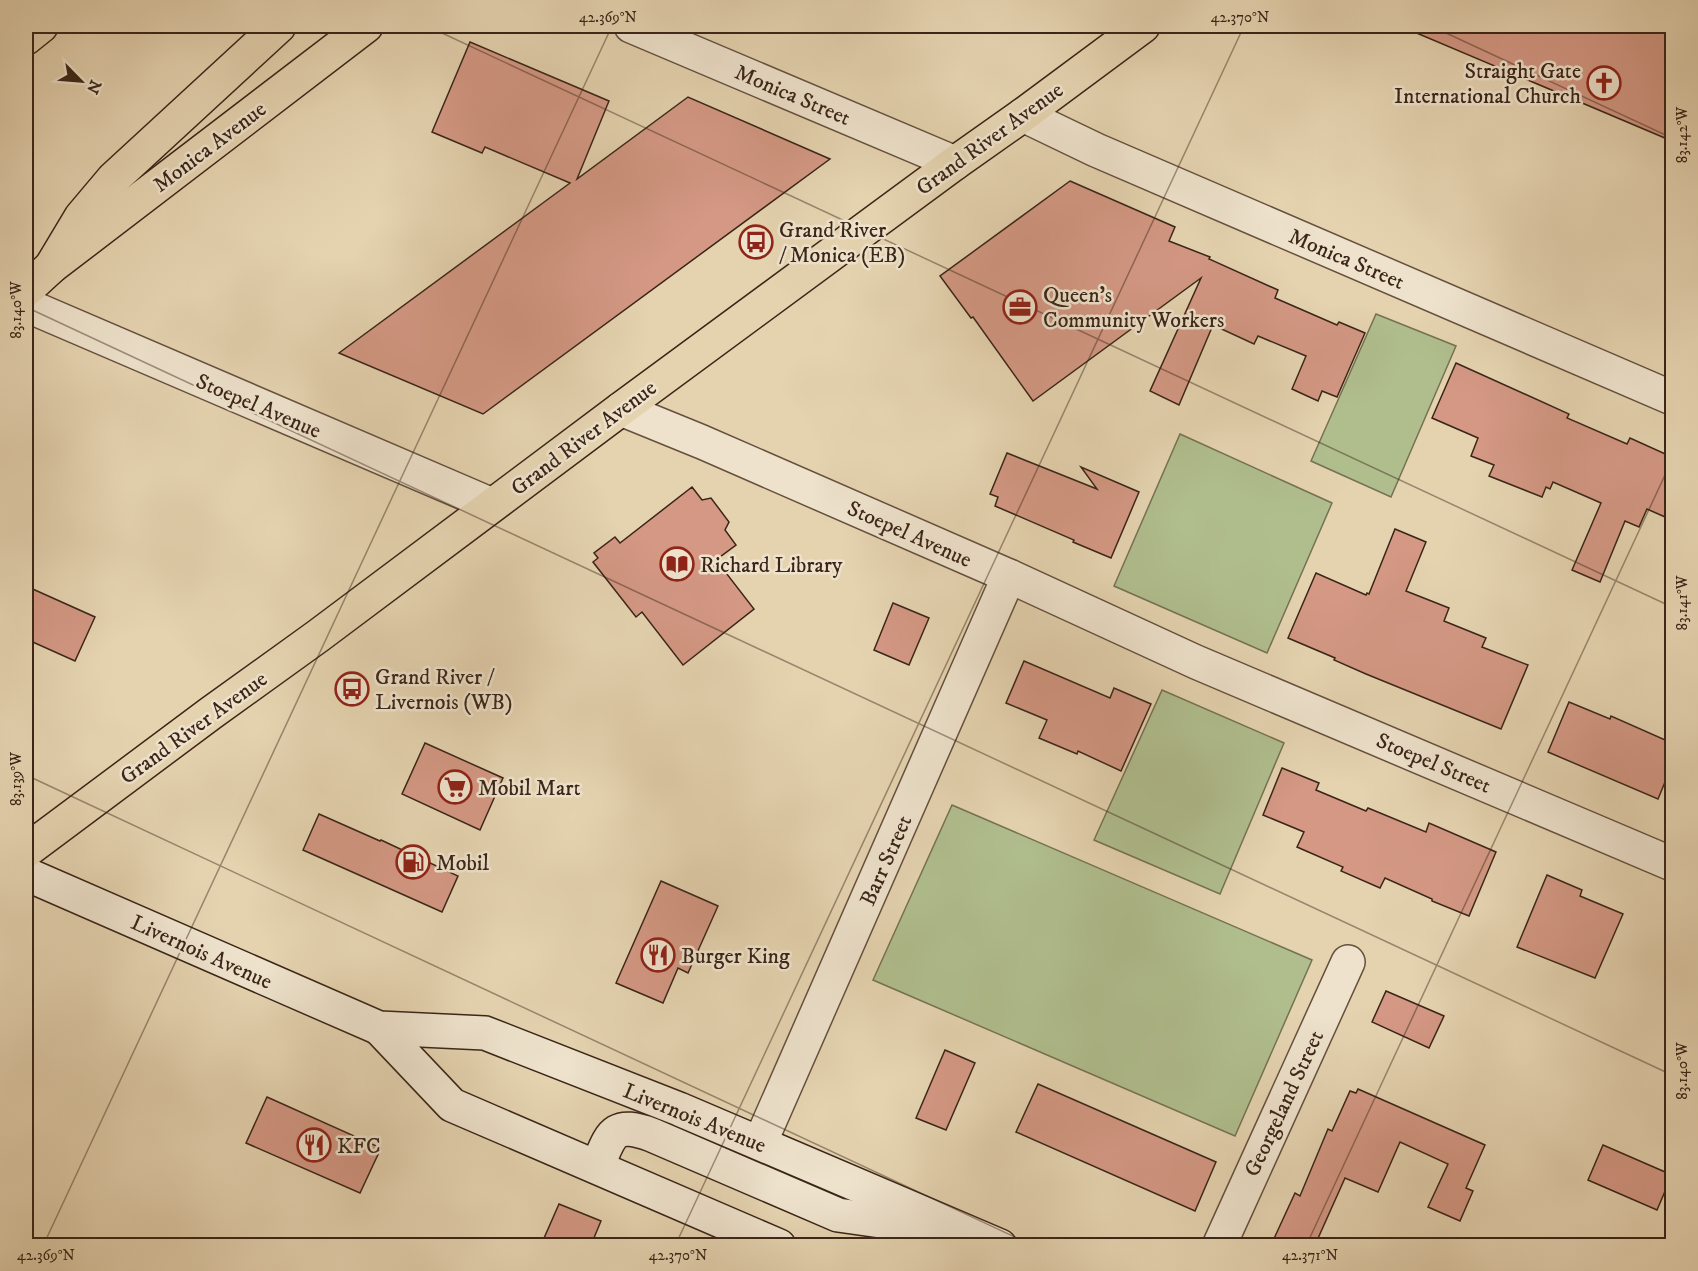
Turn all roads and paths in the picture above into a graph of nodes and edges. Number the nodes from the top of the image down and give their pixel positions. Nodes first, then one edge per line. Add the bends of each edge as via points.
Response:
1 (41, 26) edge
2 (279, 26) edge
3 (366, 26) edge
4 (631, 26) edge
5 (1143, 26) edge
6 (26, 38) edge
7 (1023, 115) junction
8 (955, 163) junction
9 (51, 267) junction
10 (26, 290) edge
11 (26, 305) edge
12 (1672, 398) edge
13 (621, 409) junction
14 (492, 505) junction
15 (1009, 576) junction
16 (1196, 662) joint
17 (26, 851) edge
18 (1672, 864) edge
19 (26, 874) edge
20 (1348, 962) dead end
21 (379, 1028) junction
22 (760, 1143) junction
23 (597, 1167) junction
24 (989, 1240) edge
25 (779, 1245) edge
26 (1219, 1245) edge

1 - 6 main road
2 - 9 main road via 113,179 81,218
3 - 9 main road, Monica Avenue
4 - 8 street, Monica Street
5 - 7 main road, Grand River Avenue
7 - 8 main road, Grand River Avenue
7 - 12 street, Monica Street via 1107,155
8 - 13 main road, Grand River Avenue
9 - 10 main road
11 - 14 street, Stoepel Avenue
13 - 14 main road, Grand River Avenue
13 - 15 street, Stoepel Avenue
14 - 17 main road, Grand River Avenue
15 - 16 street, Stoepel Avenue
15 - 22 street, Barr Street
16 - 18 street, Stoepel Street
19 - 21 street, Livernois Avenue
20 - 26 street, Georgeland Street
21 - 22 street, Livernois Avenue via 485,1033
21 - 23 street, Livernois Avenue via 452,1105
22 - 24 street, Livernois Avenue
23 - 24 street via 614,1133 634,1130 838,1215
23 - 25 street, Livernois Avenue

